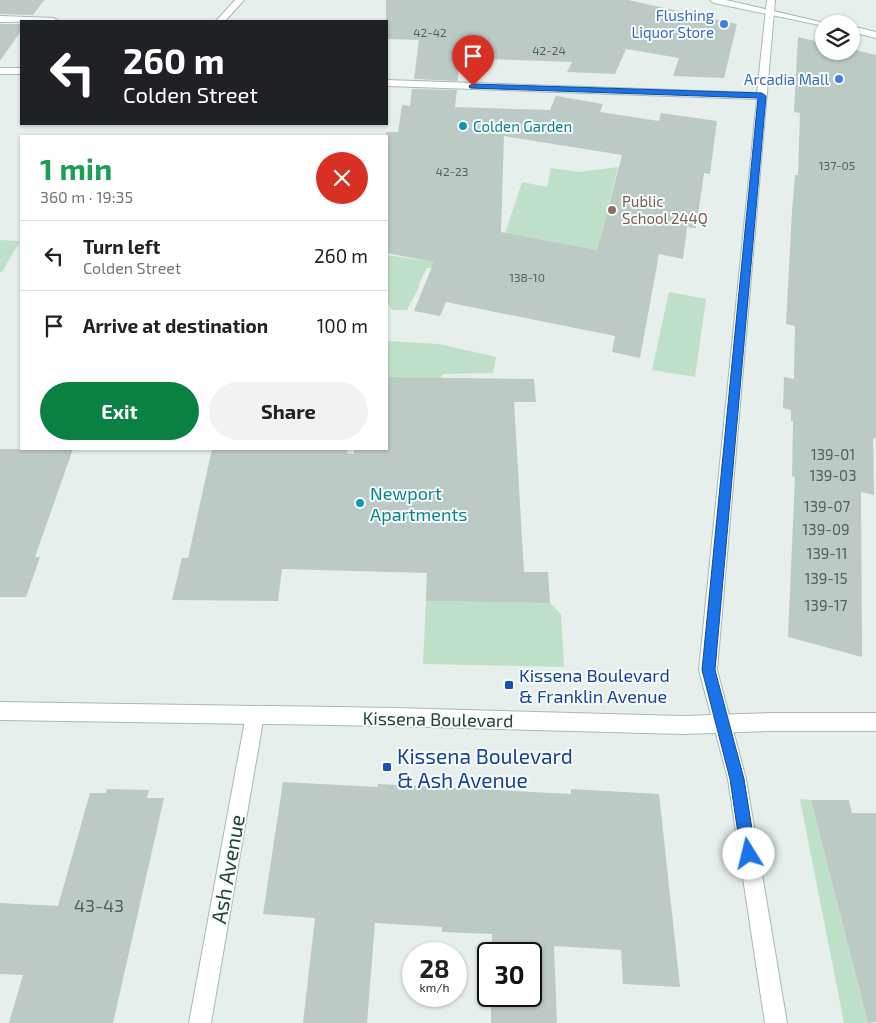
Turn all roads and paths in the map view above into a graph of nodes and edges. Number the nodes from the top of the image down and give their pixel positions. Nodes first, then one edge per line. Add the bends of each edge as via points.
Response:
1 (240, 0) edge
2 (714, 0) edge
3 (771, 6) edge
4 (0, 19) edge
5 (27, 20) edge
6 (221, 20) edge
7 (815, 21) edge
8 (860, 32) edge
9 (876, 35) edge
10 (0, 71) edge
11 (20, 72) edge
12 (388, 83) edge
13 (762, 96) junction
14 (0, 711) edge
15 (255, 715) junction
16 (876, 722) edge
17 (724, 724) junction
18 (200, 1023) edge
19 (776, 1023) edge

1 - 6 street
2 - 3 street
3 - 7 street
3 - 13 street
4 - 5 street
8 - 9 street
10 - 11 street
12 - 13 street
13 - 17 street via 708,670
14 - 15 street, Kissena Boulevard
15 - 17 street, Kissena Boulevard via 682,726
15 - 18 street, Ash Avenue
16 - 17 street, Kissena Boulevard
17 - 19 street via 737,779

